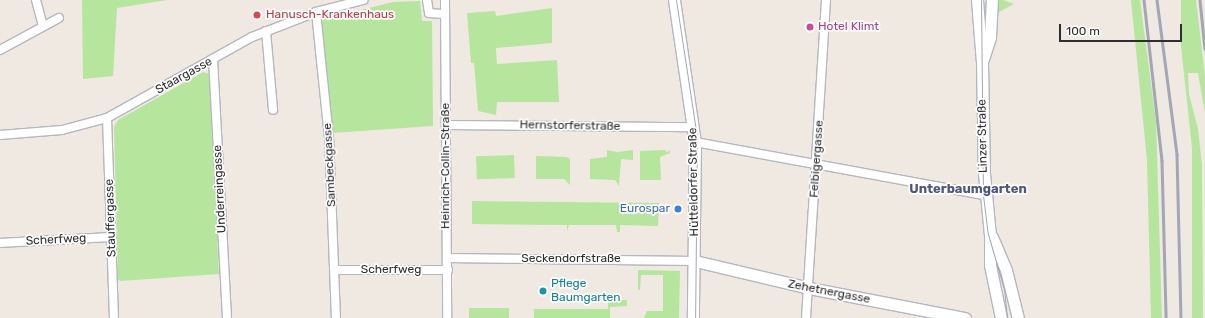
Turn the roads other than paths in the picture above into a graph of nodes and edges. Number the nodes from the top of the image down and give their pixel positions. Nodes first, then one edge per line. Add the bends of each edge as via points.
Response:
1 (36, 0) edge
2 (363, 0) edge
3 (427, 0) edge
4 (444, 0) edge
5 (674, 0) edge
6 (826, 0) edge
7 (977, 0) edge
8 (992, 0) edge
9 (316, 12) junction
10 (445, 14) junction
11 (59, 18) dead end
12 (43, 26) junction
13 (266, 31) junction
14 (0, 50) edge
15 (213, 60) junction
16 (982, 62) junction
17 (273, 110) dead end
18 (107, 118) junction
19 (446, 125) junction
20 (694, 127) junction
21 (0, 134) edge
22 (695, 142) junction
23 (817, 166) junction
24 (985, 195) junction
25 (990, 235) junction
26 (112, 237) junction
27 (0, 242) edge
28 (447, 258) junction
29 (695, 261) junction
30 (335, 270) junction
31 (448, 270) junction
32 (809, 288) junction
33 (114, 318) edge
34 (227, 318) edge
35 (336, 318) edge
36 (447, 318) edge
37 (693, 318) edge
38 (806, 318) edge
39 (965, 318) edge
40 (1001, 318) edge
41 (1018, 318) edge

1 - 12 street
2 - 9 street, Staargasse
3 - 10 street via 429,13
4 - 10 street, Heinrich-Collin-Straße
5 - 20 main road, Hütteldorfer Straße
6 - 23 street, Felbigergasse
7 - 16 main road, Linzer Straße
8 - 16 main road, Linzer Straße via 990,37
9 - 13 street, Staargasse
9 - 30 street, Sambeckgasse via 329,137
10 - 19 street, Heinrich-Collin-Straße
11 - 12 street
12 - 14 street
13 - 15 street, Staargasse
13 - 17 street
15 - 18 street, Staargasse
15 - 34 street, Underreingasse
16 - 24 main road, Linzer Straße
18 - 21 street, Staargasse via 62,130
18 - 26 street, Stauffergasse
19 - 20 street, Hernstorferstraße
19 - 28 street, Heinrich-Collin-Straße
20 - 22 main road, Hütteldorfer Straße
22 - 23 street
22 - 29 main road, Hütteldorfer Straße
23 - 24 street
23 - 32 street, Felbigergasse
24 - 25 main road, Linzer Straße
25 - 40 main road, Linzer Straße via 990,265
25 - 41 main road, Linzer Straße via 1006,270
26 - 27 street, Scherfweg
26 - 33 street, Stauffergasse
28 - 29 street, Seckendorfstraße
28 - 31 street, Heinrich-Collin-Straße
29 - 32 main road, Zehetnergasse
29 - 37 main road, Hütteldorfer Straße
30 - 31 street, Scherfweg
30 - 35 street, Sambeckgasse
31 - 36 street, Heinrich-Collin-Straße
32 - 38 street, Felbigergasse
32 - 39 main road, Zehetnergasse

